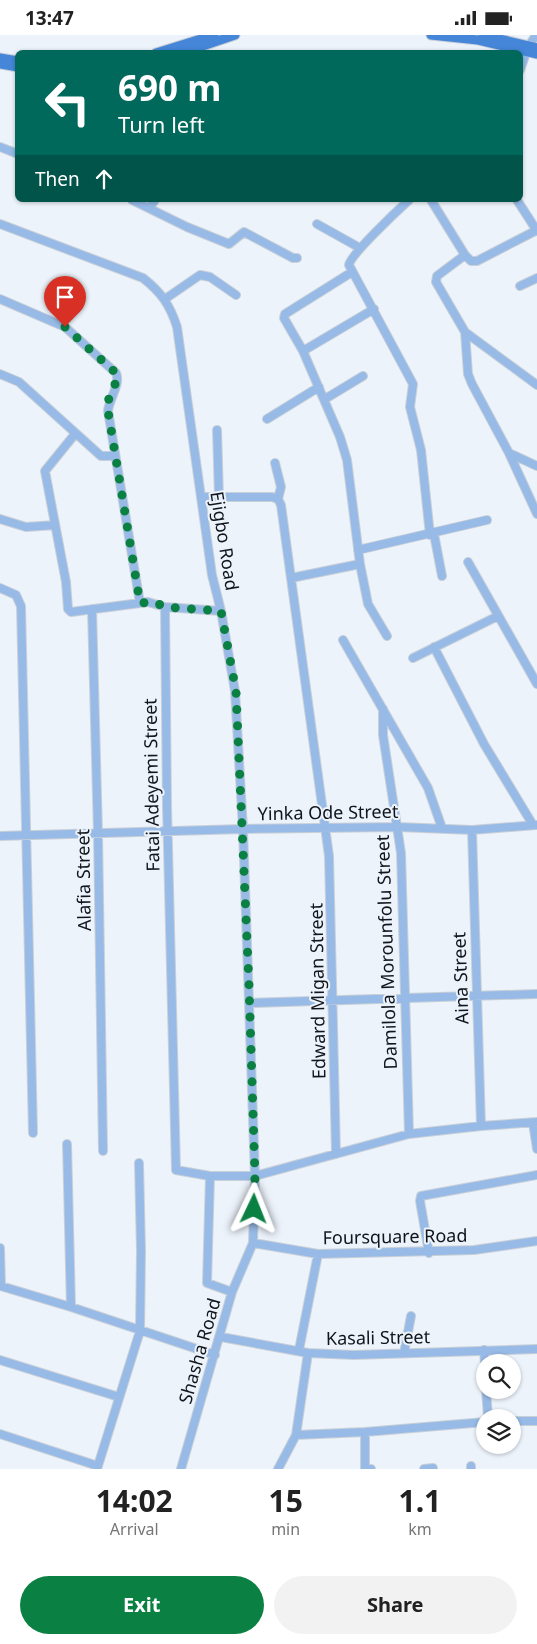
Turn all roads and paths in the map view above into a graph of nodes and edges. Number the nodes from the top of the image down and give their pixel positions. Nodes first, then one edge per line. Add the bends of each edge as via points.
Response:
1 (214, 35) edge
2 (235, 35) edge
3 (431, 35) edge
4 (483, 35) edge
5 (536, 35) edge
6 (191, 39) edge
7 (531, 49) edge
8 (164, 50) edge
9 (191, 50) edge
10 (537, 54) edge
11 (0, 58) edge
12 (15, 60) edge
13 (0, 64) edge
14 (523, 64) edge
15 (15, 66) edge
16 (0, 147) edge
17 (15, 152) edge
18 (136, 202) edge
19 (154, 202) edge
20 (406, 202) edge
21 (432, 202) edge
22 (518, 202) edge
23 (149, 208) junction
24 (0, 224) edge
25 (317, 224) dead end
26 (537, 231) edge
27 (360, 248) junction
28 (464, 255) junction
29 (298, 258) dead end
30 (352, 272) junction
31 (537, 277) edge
32 (520, 286) dead end
33 (236, 295) dead end
34 (0, 299) edge
35 (165, 299) junction
36 (374, 309) junction
37 (465, 332) junction
38 (303, 351) junction
39 (0, 374) edge
40 (363, 376) dead end
41 (537, 385) edge
42 (320, 387) junction
43 (325, 399) junction
44 (267, 419) dead end
45 (217, 430) dead end
46 (76, 434) junction
47 (509, 453) junction
48 (115, 455) junction
49 (274, 463) dead end
50 (537, 466) edge
51 (202, 497) junction
52 (219, 497) junction
53 (278, 499) junction
54 (537, 514) edge
55 (0, 519) edge
56 (487, 520) dead end
57 (55, 525) junction
58 (432, 534) junction
59 (358, 550) junction
60 (468, 562) dead end
61 (360, 564) junction
62 (442, 576) dead end
63 (291, 578) junction
64 (0, 588) edge
65 (140, 603) junction
66 (165, 607) junction
67 (92, 609) junction
68 (221, 611) junction
69 (498, 616) junction
70 (388, 636) dead end
71 (343, 640) dead end
72 (434, 647) junction
73 (413, 658) dead end
74 (537, 684) edge
75 (383, 709) junction
76 (535, 825) edge
77 (398, 827) junction
78 (442, 828) junction
79 (243, 829) junction
80 (327, 829) junction
81 (472, 830) junction
82 (168, 833) junction
83 (98, 834) junction
84 (27, 835) junction
85 (0, 836) edge
86 (537, 994) edge
87 (477, 995) junction
88 (405, 997) junction
89 (334, 999) junction
90 (250, 1003) junction
91 (535, 1123) edge
92 (481, 1126) junction
93 (33, 1133) dead end
94 (409, 1134) junction
95 (67, 1144) dead end
96 (537, 1149) edge
97 (103, 1151) dead end
98 (336, 1154) junction
99 (140, 1163) dead end
100 (537, 1175) edge
101 (210, 1176) junction
102 (255, 1176) junction
103 (537, 1241) edge
104 (253, 1243) junction
105 (0, 1248) edge
106 (429, 1253) junction
107 (318, 1254) junction
108 (232, 1293) junction
109 (71, 1307) junction
110 (411, 1316) dead end
111 (140, 1331) junction
112 (221, 1337) junction
113 (537, 1349) edge
114 (299, 1350) junction
115 (484, 1350) junction
116 (308, 1353) junction
117 (404, 1353) junction
118 (484, 1354) edge
119 (215, 1355) junction
120 (0, 1360) edge
121 (119, 1397) junction
122 (521, 1421) edge
123 (537, 1421) edge
124 (476, 1423) edge
125 (365, 1432) junction
126 (0, 1434) edge
127 (296, 1435) junction
128 (97, 1467) edge
129 (433, 1468) edge
130 (181, 1469) edge
131 (278, 1469) edge
132 (371, 1469) edge
133 (424, 1469) edge

1 - 6 main road
2 - 9 main road
3 - 7 main road
4 - 7 main road
5 - 7 street
6 - 8 main road
7 - 10 main road
7 - 14 street
11 - 12 main road
13 - 15 main road
16 - 17 street
18 - 23 street
19 - 23 street
20 - 27 street
21 - 28 street
22 - 26 street
23 - 29 street via 229,244 244,232
24 - 35 street, Ejigbo Road via 143,278
25 - 27 street
26 - 28 street via 477,261 471,261
27 - 30 street via 349,261
28 - 37 street via 436,279
30 - 36 street
30 - 38 street via 284,316
31 - 32 street
33 - 35 street via 210,277 200,275
34 - 48 street via 65,327 116,373 117,381 108,401
35 - 51 street, Ejigbo Road via 176,327
36 - 38 street
36 - 58 street via 413,384 410,407 422,450
37 - 41 street
37 - 47 street via 468,374
38 - 42 street
39 - 46 street via 19,382
40 - 43 street
42 - 43 street
42 - 44 street
43 - 59 street via 346,460
45 - 52 street
46 - 48 street via 101,455
46 - 57 street via 45,471
47 - 50 street
47 - 54 street
48 - 65 street
49 - 53 street, Edward Migan Street via 281,487
51 - 52 street
51 - 68 street, Ejigbo Road via 212,575
52 - 53 street
53 - 63 street, Edward Migan Street
55 - 57 street via 26,527
56 - 58 street
57 - 67 street via 68,609 71,612
58 - 59 street
58 - 62 street
59 - 61 street
60 - 69 street
61 - 63 street
61 - 70 street via 369,606
63 - 80 street, Edward Migan Street
64 - 84 street via 16,595 20,606
65 - 66 street via 154,602
65 - 67 street
66 - 68 street
66 - 82 street, Fatai Adeyemi Street
67 - 83 street, Alafia Street
68 - 79 street, Ejigbo Road via 236,691
69 - 72 street
69 - 74 street
71 - 75 street
72 - 73 street
72 - 76 street via 484,744
75 - 77 street, Damilola Morounfolu Street via 383,735
75 - 78 street via 428,788
76 - 81 street, Yinka Ode Street
77 - 78 street, Yinka Ode Street
77 - 80 street, Yinka Ode Street
77 - 88 street, Damilola Morounfolu Street
78 - 81 street, Yinka Ode Street
79 - 80 street, Yinka Ode Street
79 - 82 street, Yinka Ode Street
79 - 90 street, Ejigbo Road
80 - 89 street, Edward Migan Street
81 - 87 street, Aina Street
82 - 83 street, Yinka Ode Street
82 - 101 street, Fatai Adeyemi Street via 176,1170
83 - 84 street, Yinka Ode Street
83 - 97 street, Alafia Street
84 - 85 street, Yinka Ode Street
84 - 93 street
86 - 87 street
87 - 88 street
87 - 92 street, Aina Street
88 - 89 street
88 - 94 street, Damilola Morounfolu Street
89 - 90 street
89 - 98 street, Edward Migan Street
90 - 102 street, Ejigbo Road
91 - 92 street, Fatai Adeyemi Street
91 - 96 street
92 - 94 street, Fatai Adeyemi Street
94 - 98 street, Fatai Adeyemi Street
95 - 109 street
98 - 102 street, Fatai Adeyemi Street
99 - 111 street
100 - 106 street via 421,1196
101 - 102 street, Fatai Adeyemi Street
101 - 108 street via 207,1283
102 - 104 street, Ejigbo Road
103 - 106 street, Foursquare Road via 474,1251
104 - 107 street, Foursquare Road
104 - 108 street, Shasha Road
105 - 109 street via 1,1286
106 - 107 street, Foursquare Road
107 - 114 street
108 - 112 street, Shasha Road
109 - 111 street
110 - 117 street
111 - 119 street
111 - 121 street
112 - 114 street, Kasali Street
112 - 119 street, Shasha Road
113 - 115 street, Kasali Street
114 - 116 street, Kasali Street
115 - 117 street, Kasali Street
115 - 118 street
116 - 117 street, Kasali Street
116 - 127 street
119 - 130 street, Shasha Road
120 - 121 street
121 - 128 street
122 - 123 street
124 - 125 street
125 - 127 street
125 - 132 street via 365,1469
126 - 128 street
127 - 131 street
129 - 133 street

